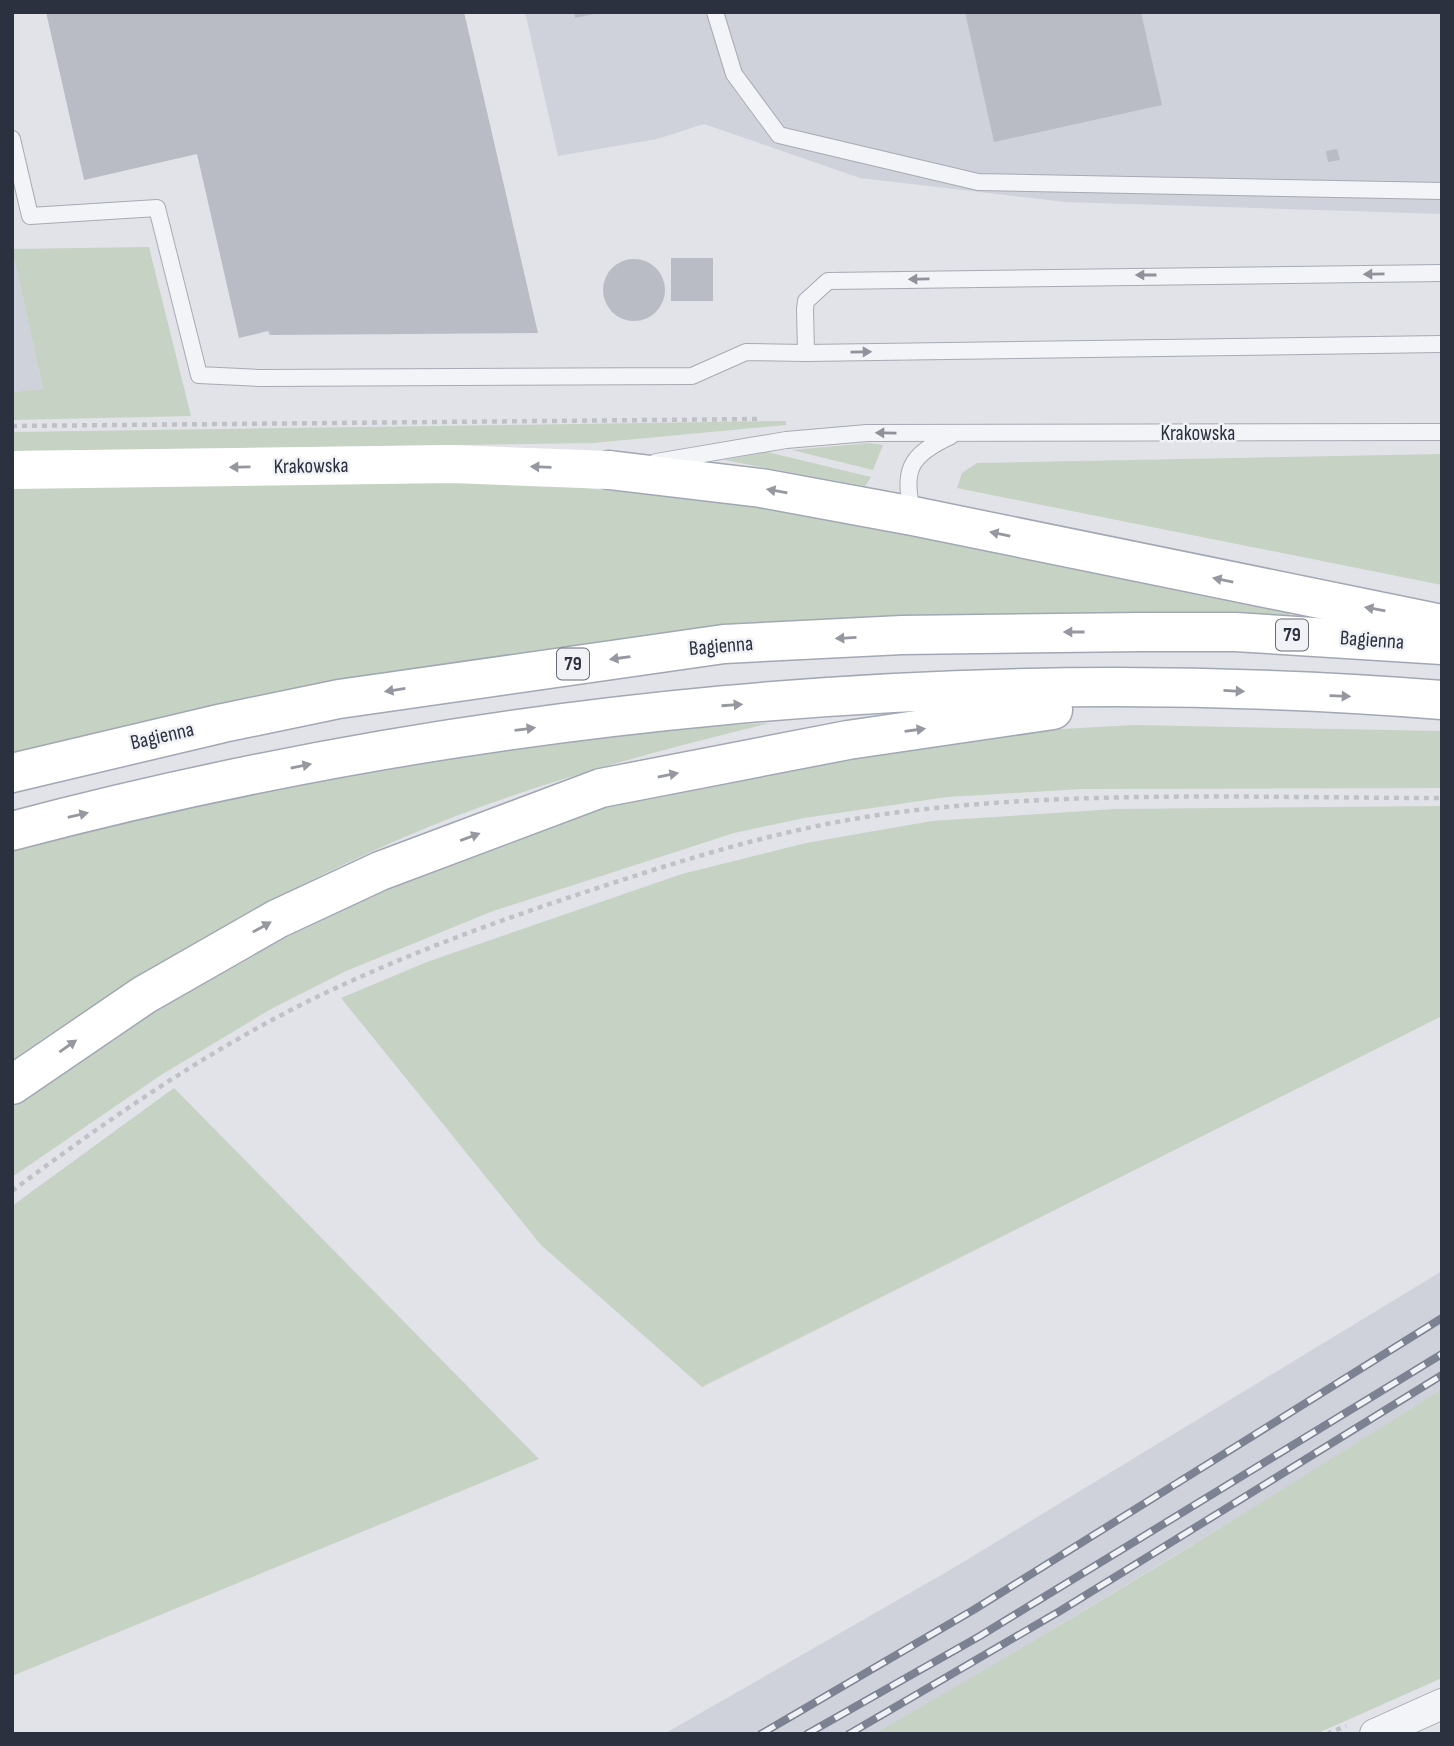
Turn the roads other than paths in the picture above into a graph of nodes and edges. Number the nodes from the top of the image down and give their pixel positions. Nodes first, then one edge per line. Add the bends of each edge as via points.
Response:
1 (715, 12) edge
2 (12, 139) edge
3 (1442, 191) edge
4 (1442, 273) edge
5 (1442, 344) edge
6 (806, 353) junction
7 (1442, 432) edge
8 (955, 434) junction
9 (12, 470) edge
10 (609, 470) junction
11 (913, 516) junction
12 (1442, 624) edge
13 (1442, 645) edge
14 (1196, 689) junction
15 (1442, 700) edge
16 (12, 773) edge
17 (12, 831) edge
18 (12, 1085) edge
19 (1442, 1704) edge
20 (1374, 1734) edge

1 - 3 lane via 734,74 779,135 978,182
2 - 6 lane via 30,216 157,208 199,375 692,376 746,352
4 -> 6 lane via 828,281 806,301
6 -> 5 lane
7 - 8 lane, Krakowska
8 -> 10 lane, Krakowska via 867,433 786,440
8 - 11 lane via 929,446 910,466 906,480
10 -> 9 main road, Krakowska via 452,464
11 -> 10 main road, Krakowska via 761,488
12 -> 11 main road, Krakowska
13 -> 16 main road, Bagienna / 79 via 1235,632 902,635 724,644 339,699
14 -> 15 main road
17 -> 14 main road via 359,754 664,710 968,691
18 -> 14 main road via 144,995 276,919 380,871 601,788 848,740
19 - 20 street

